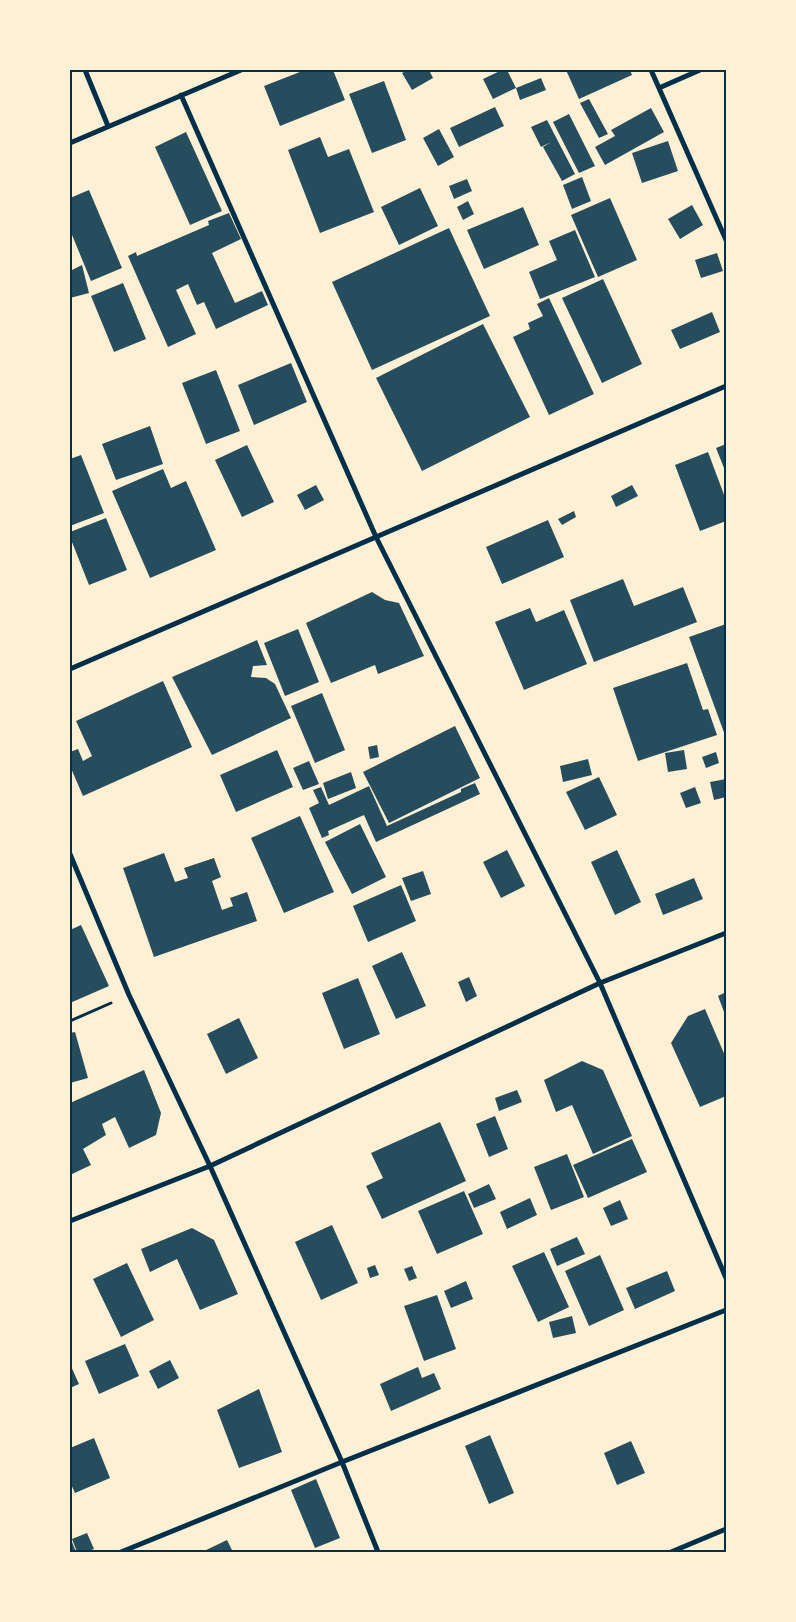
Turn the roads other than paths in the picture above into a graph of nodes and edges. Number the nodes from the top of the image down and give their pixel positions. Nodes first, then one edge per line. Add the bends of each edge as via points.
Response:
1 (84, 70) edge
2 (241, 70) edge
3 (651, 70) edge
4 (700, 70) edge
5 (659, 88) junction
6 (181, 95) junction
7 (108, 126) junction
8 (70, 143) edge
9 (726, 240) edge
10 (726, 386) edge
11 (376, 537) junction
12 (70, 669) edge
13 (70, 854) edge
14 (726, 934) edge
15 (600, 983) junction
16 (210, 1166) junction
17 (70, 1221) edge
18 (726, 1278) edge
19 (726, 1310) edge
20 (342, 1462) junction
21 (726, 1529) edge
22 (121, 1552) edge
23 (378, 1552) edge
24 (671, 1552) edge

1 - 7 street
2 - 6 street
3 - 5 street
4 - 5 street
5 - 9 street
6 - 7 street
6 - 11 street
7 - 8 street
10 - 11 street
11 - 12 street
11 - 15 street
13 - 16 street via 129,995
14 - 15 street
15 - 16 street
15 - 18 street
16 - 17 street
16 - 20 street
19 - 20 street
20 - 22 street
20 - 23 street
21 - 24 street

